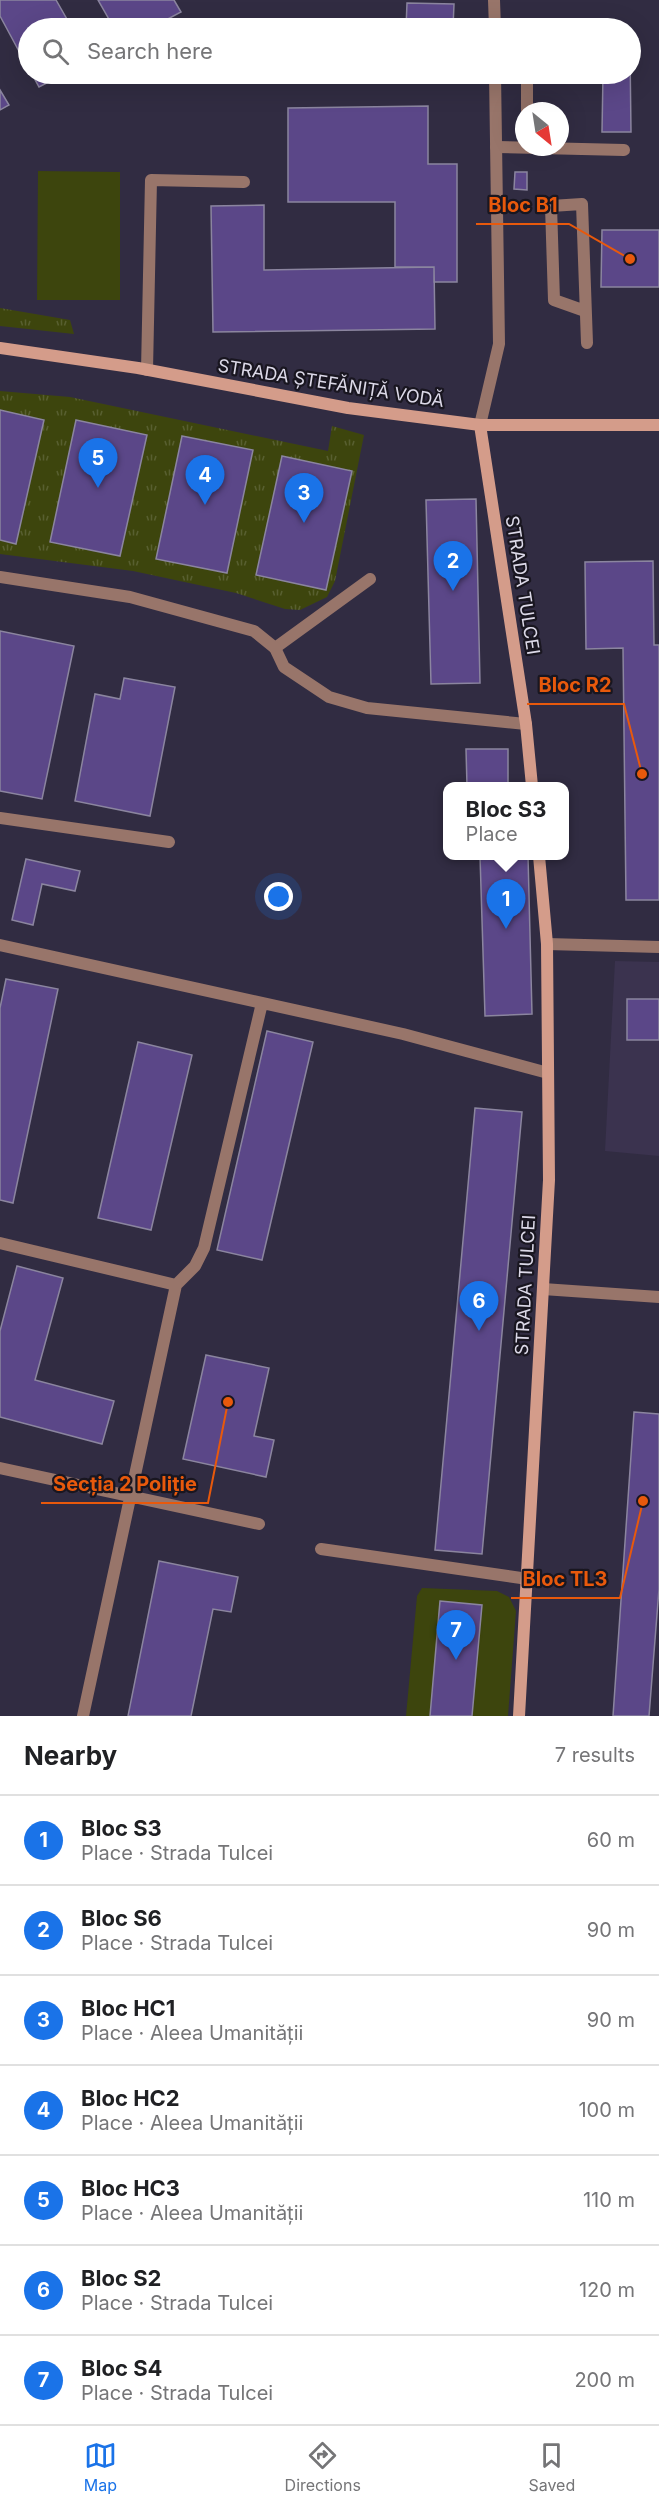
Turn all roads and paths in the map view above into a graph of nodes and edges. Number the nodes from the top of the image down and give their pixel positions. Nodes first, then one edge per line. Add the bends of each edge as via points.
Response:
1 (494, 0) edge
2 (495, 18) edge
3 (495, 84) edge
4 (527, 84) edge
5 (527, 102) edge
6 (496, 147) junction
7 (515, 147) edge
8 (569, 148) edge
9 (624, 150) dead end
10 (244, 182) dead end
11 (585, 311) junction
12 (586, 343) dead end
13 (0, 348) edge
14 (147, 370) junction
15 (480, 425) junction
16 (659, 425) edge
17 (0, 577) edge
18 (370, 579) dead end
19 (275, 648) junction
20 (526, 724) junction
21 (532, 782) edge
22 (0, 818) edge
23 (169, 842) dead end
24 (539, 860) edge
25 (547, 944) junction
26 (0, 945) edge
27 (659, 946) edge
28 (262, 1004) junction
29 (548, 1073) junction
30 (0, 1243) edge
31 (176, 1285) junction
32 (543, 1289) junction
33 (659, 1297) edge
34 (0, 1468) edge
35 (130, 1496) junction
36 (259, 1524) dead end
37 (321, 1549) dead end
38 (528, 1579) junction
39 (83, 1716) edge
40 (519, 1716) edge

1 - 2 street
3 - 6 street
4 - 5 street
6 - 7 street
6 - 15 street via 499,344
8 - 9 street
10 - 14 street via 151,180
11 - 11 street via 554,300 551,206 582,204
11 - 12 street
13 - 14 street, STRADA ȘTEFĂNIȚĂ VODĂ
14 - 15 street, STRADA ȘTEFĂNIȚĂ VODĂ via 348,408
15 - 16 street, STRADA ȘTEFĂNIȚĂ VODĂ
15 - 20 street, STRADA TULCEI
17 - 19 street via 130,597 254,632
18 - 19 street
19 - 20 street via 284,667 329,698 367,708
20 - 21 street, STRADA TULCEI
22 - 23 street
24 - 25 street, STRADA TULCEI
25 - 27 street
25 - 29 street, STRADA TULCEI
26 - 28 street
28 - 29 street
28 - 31 street via 204,1248 195,1266
29 - 32 street, STRADA TULCEI via 549,1179
30 - 31 street
31 - 35 street
32 - 33 street
32 - 38 street, STRADA TULCEI
34 - 35 street
35 - 36 street
35 - 39 street
37 - 38 street
38 - 40 street, STRADA TULCEI

